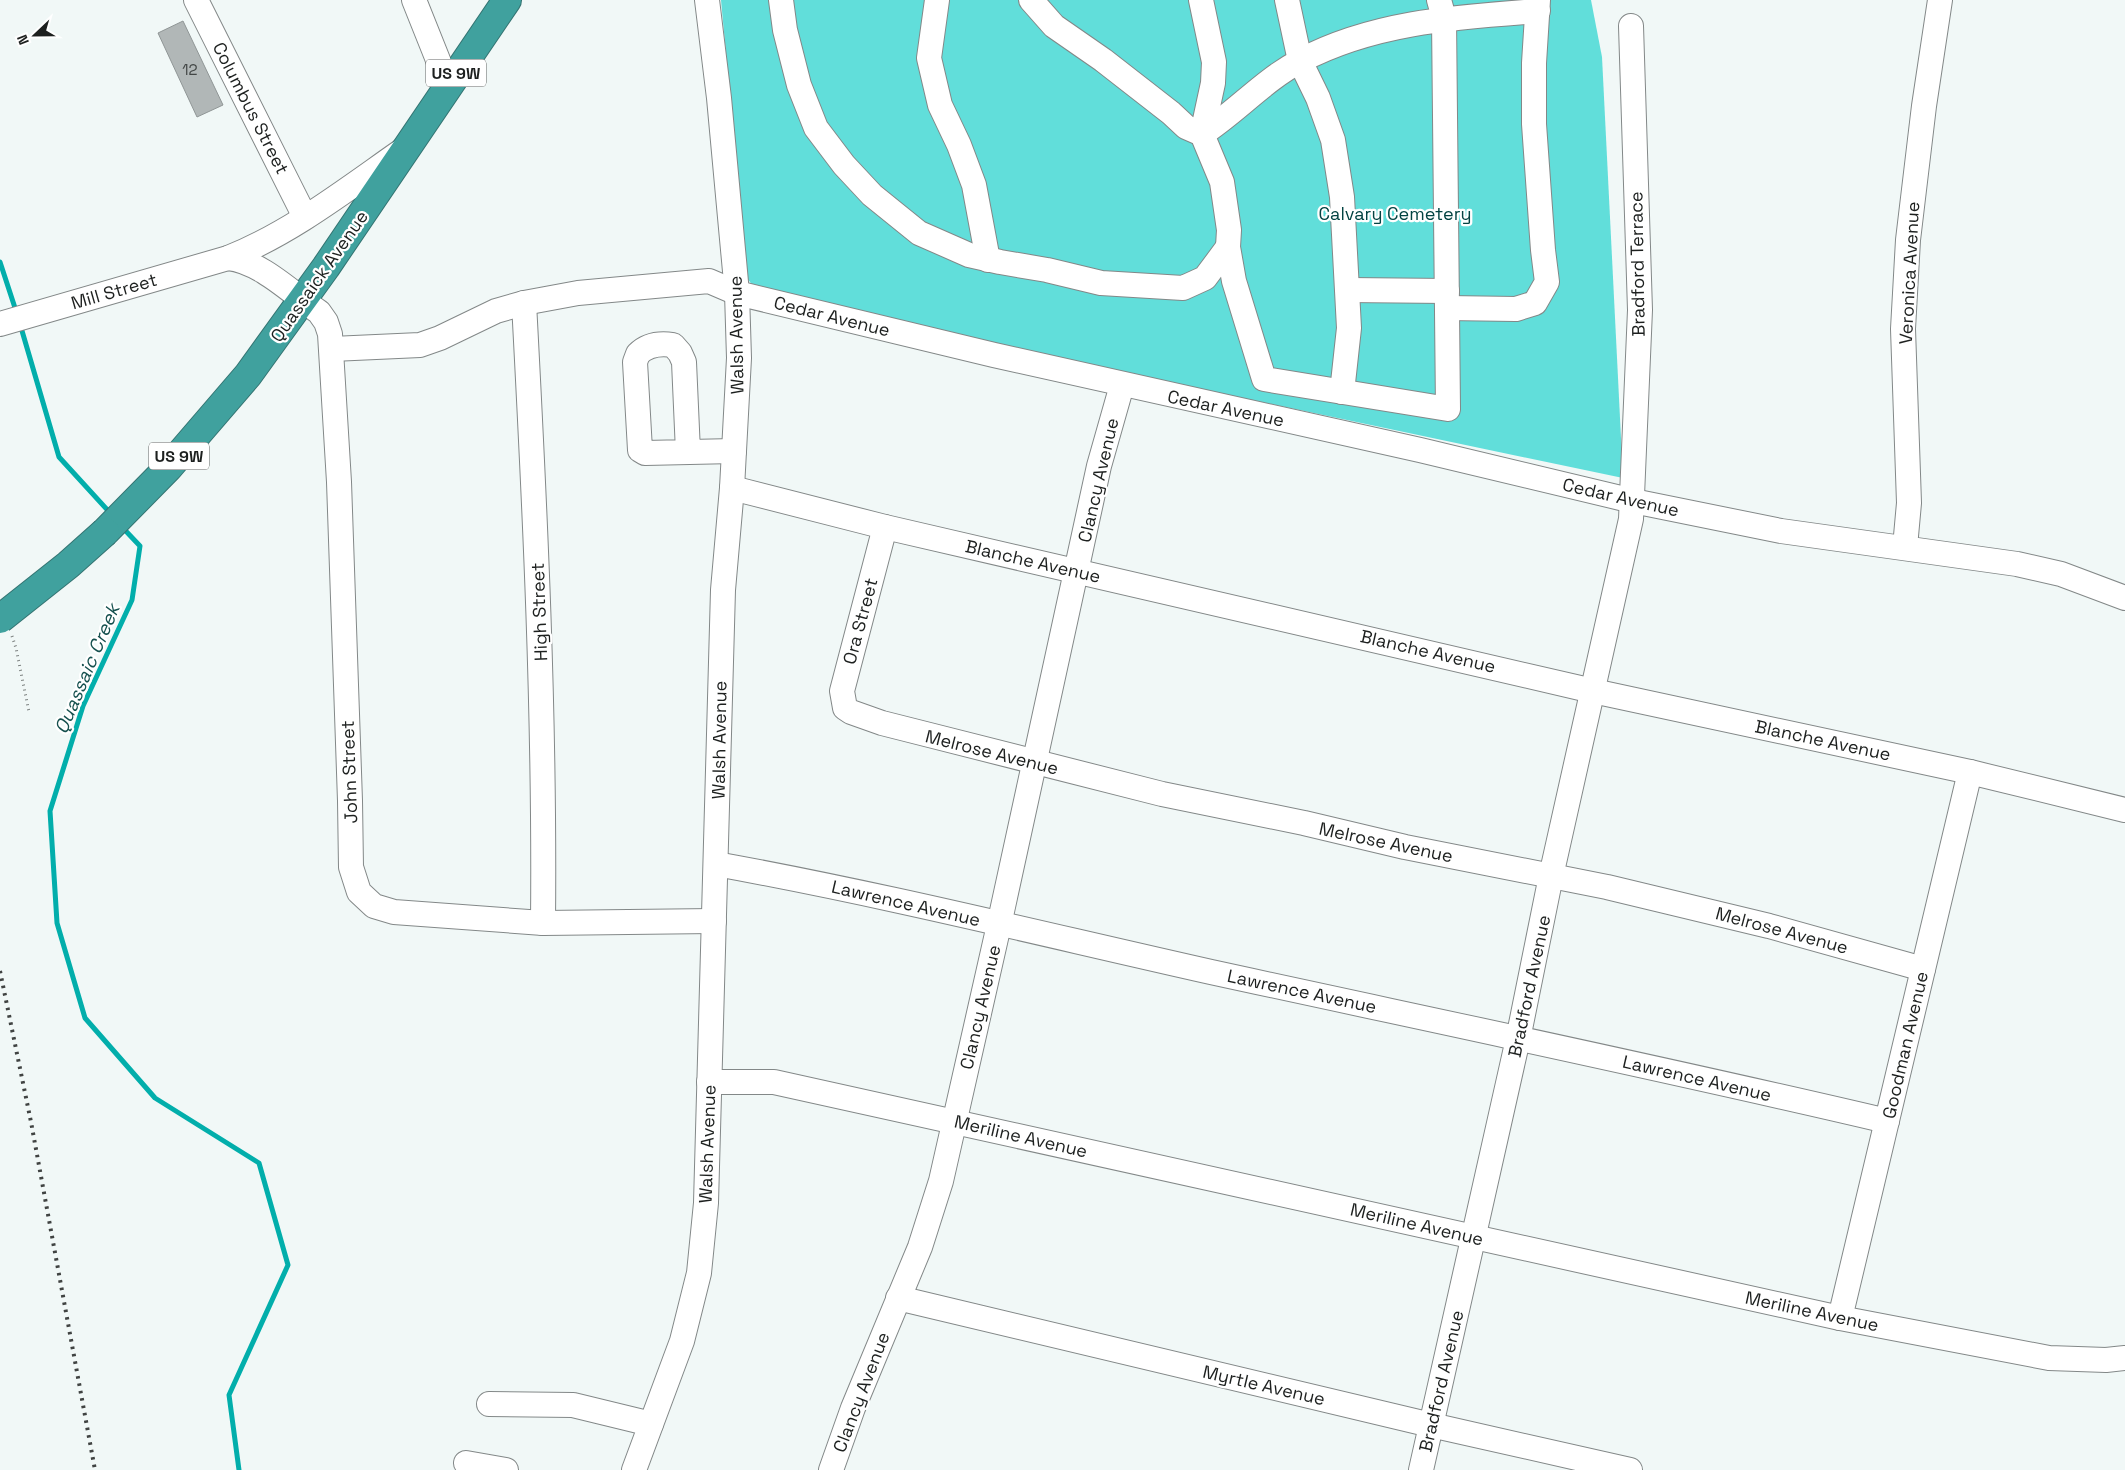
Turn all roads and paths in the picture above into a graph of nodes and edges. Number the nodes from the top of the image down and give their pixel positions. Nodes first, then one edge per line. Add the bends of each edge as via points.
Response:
1 (196, 0) edge
2 (414, 0) edge
3 (506, 0) edge
4 (707, 0) edge
5 (781, 0) edge
6 (937, 0) edge
7 (1031, 0) edge
8 (1201, 0) edge
9 (1287, 0) edge
10 (1940, 0) edge
11 (1538, 5) edge
12 (1442, 9) edge
13 (1631, 26) dead end
14 (1300, 61) junction
15 (448, 85) junction
16 (1202, 134) junction
17 (406, 148) junction
18 (305, 217) junction
19 (1228, 247) junction
20 (228, 258) junction
21 (988, 260) junction
22 (1348, 290) junction
23 (737, 293) junction
24 (1447, 300) junction
25 (303, 301) junction
26 (524, 303) junction
27 (0, 324) edge
28 (332, 349) junction
29 (1122, 384) junction
30 (1342, 392) junction
31 (734, 451) junction
32 (688, 452) dead end
33 (732, 488) junction
34 (1633, 501) junction
35 (885, 527) junction
36 (1905, 547) junction
37 (1077, 571) junction
38 (2125, 598) edge
39 (5, 625) edge
40 (1593, 690) junction
41 (29, 712) dead end
42 (851, 712) joint
43 (1034, 763) junction
44 (1970, 772) junction
45 (2125, 810) edge
46 (716, 864) junction
47 (1551, 876) junction
48 (714, 921) junction
49 (543, 923) junction
50 (999, 925) junction
51 (1923, 969) junction
52 (1518, 1039) junction
53 (710, 1082) junction
54 (954, 1121) junction
55 (1887, 1121) junction
56 (1474, 1237) junction
57 (898, 1298) junction
58 (1840, 1318) junction
59 (2125, 1358) edge
60 (489, 1404) dead end
61 (651, 1424) junction
62 (1431, 1425) junction
63 (466, 1463) dead end
64 (506, 1470) edge
65 (634, 1470) edge
66 (831, 1470) edge
67 (1421, 1470) edge
68 (1630, 1470) edge

1 - 18 street, Columbus Street
2 - 15 street
3 - 15 highway, Quassaick Avenue / US 9W
4 - 23 street, Walsh Avenue
5 - 21 street via 798,85 816,128 844,165 872,196 919,233 968,255
6 - 21 street via 928,58 940,105 974,185
7 - 16 street via 1054,26 1103,60 1186,127
8 - 16 street via 1214,62 1213,84
9 - 14 street
10 - 36 street, Veronica Avenue via 1908,240 1903,329 1909,503
11 - 12 street
11 - 24 street via 1534,124 1547,282 1535,303 1516,310
12 - 14 street via 1341,42
12 - 24 street
13 - 34 street, Bradford Terrace via 1640,310
14 - 16 street
14 - 22 street via 1334,140 1342,197
15 - 17 highway, Quassaick Avenue / US 9W
16 - 19 street via 1222,182 1229,230
17 - 18 street
17 - 25 highway, Quassaick Avenue / US 9W
18 - 20 street via 253,248
19 - 21 street via 1205,278 1182,288 1100,283
19 - 30 street via 1234,281 1264,379
20 - 25 street via 254,265
20 - 27 street, Mill Street
22 - 24 street
22 - 30 street via 1349,328
23 - 26 street, Cedar Avenue via 709,281 578,293
23 - 29 street, Cedar Avenue
23 - 31 street, Walsh Avenue via 739,358
24 - 30 street via 1448,409
25 - 28 street, John Street via 319,312 326,322
25 - 39 highway, Quassaick Avenue / US 9W, bridge via 248,375 168,468
26 - 28 street, Cedar Avenue via 496,311 420,345
26 - 49 street, High Street via 540,658
28 - 49 street, John Street via 340,482 351,867 357,889 374,906 394,912
29 - 34 street, Cedar Avenue
29 - 37 street, Clancy Avenue via 1099,466
31 - 32 street
31 - 33 street, Walsh Avenue
33 - 35 street, Blanche Avenue
33 - 46 street, Walsh Avenue via 723,590
34 - 36 street, Cedar Avenue via 1782,531
34 - 40 street, Bradford Avenue via 1632,519
35 - 37 street, Blanche Avenue
35 - 42 street, Ora Street via 842,691 845,708
36 - 38 street, Cedar Avenue via 2061,574
37 - 40 street, Blanche Avenue
37 - 43 street, Clancy Avenue
39 - 41 path via 16,648
40 - 44 street, Blanche Avenue
40 - 47 street, Bradford Avenue
42 - 43 street, Melrose Avenue
43 - 47 street, Melrose Avenue via 1162,794
43 - 50 street, Clancy Avenue
44 - 45 street, Blanche Avenue
44 - 51 street, Goodman Avenue
46 - 48 street, Walsh Avenue
46 - 50 street, Lawrence Avenue via 811,881
47 - 51 street, Melrose Avenue via 1770,926
47 - 52 street, Bradford Avenue
48 - 49 street, John Street
48 - 53 street, Walsh Avenue
50 - 52 street, Lawrence Avenue
50 - 54 street, Clancy Avenue
51 - 55 street, Goodman Avenue
52 - 55 street, Lawrence Avenue
52 - 56 street, Bradford Avenue
53 - 54 street, Meriline Avenue via 774,1082
53 - 61 street, Walsh Avenue via 706,1203 699,1273 682,1342
54 - 56 street, Meriline Avenue
54 - 57 street, Clancy Avenue via 920,1247
55 - 58 street, Goodman Avenue
56 - 58 street, Meriline Avenue
56 - 62 street, Bradford Avenue
57 - 62 street, Myrtle Avenue
57 - 66 street, Clancy Avenue
58 - 59 street, Meriline Avenue via 2049,1358
60 - 61 street via 573,1405
61 - 65 street, Walsh Avenue
62 - 67 street, Bradford Avenue
62 - 68 street, Myrtle Avenue
63 - 64 street

